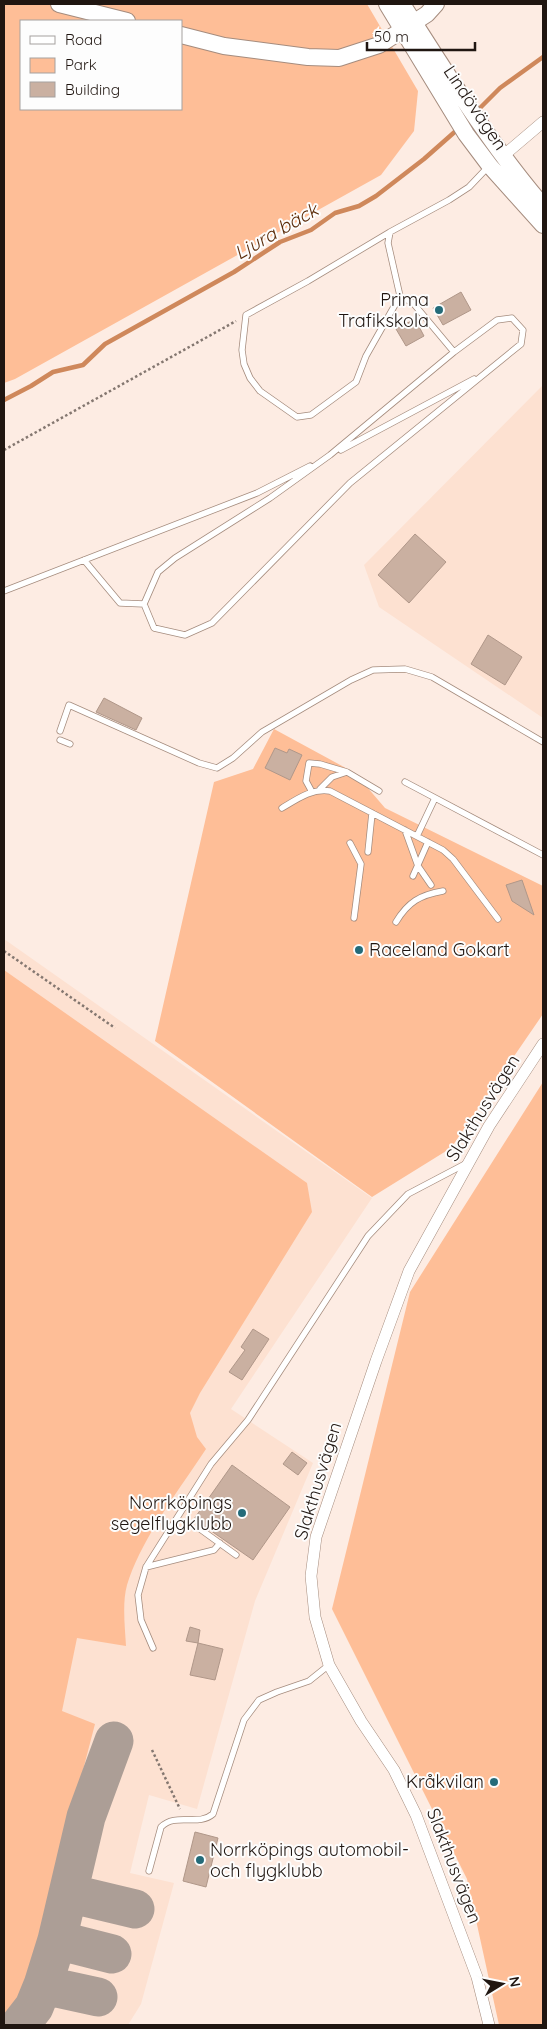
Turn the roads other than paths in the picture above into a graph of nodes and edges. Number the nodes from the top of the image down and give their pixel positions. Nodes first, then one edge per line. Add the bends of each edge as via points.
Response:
1 (59, 4) edge
2 (387, 4) edge
3 (402, 4) edge
4 (436, 4) edge
5 (123, 20) edge
6 (408, 27) junction
7 (182, 35) edge
8 (543, 122) edge
9 (504, 156) junction
10 (490, 166) junction
11 (543, 206) edge
12 (543, 225) edge
13 (390, 232) junction
14 (400, 296) junction
15 (454, 352) junction
16 (487, 372) junction
17 (330, 455) junction
18 (84, 560) junction
19 (4, 590) edge
20 (144, 604) junction
21 (60, 731) dead end
22 (60, 740) dead end
23 (543, 742) edge
24 (70, 744) dead end
25 (347, 772) junction
26 (405, 782) dead end
27 (320, 789) junction
28 (380, 790) dead end
29 (312, 792) junction
30 (435, 798) junction
31 (282, 808) dead end
32 (372, 813) junction
33 (405, 830) junction
34 (417, 836) junction
35 (428, 842) junction
36 (350, 843) dead end
37 (368, 852) dead end
38 (543, 855) edge
39 (418, 866) junction
40 (413, 876) dead end
41 (431, 885) dead end
42 (443, 891) dead end
43 (354, 918) dead end
44 (498, 919) dead end
45 (396, 922) dead end
46 (543, 1044) edge
47 (469, 1162) junction
48 (200, 1530) dead end
49 (220, 1543) junction
50 (236, 1555) dead end
51 (146, 1567) junction
52 (153, 1648) dead end
53 (330, 1666) junction
54 (149, 1871) dead end
55 (489, 2025) edge

1 - 5 main road
2 - 6 main road, Lindövägen
3 - 6 main road, Lindövägen
4 - 6 main road
6 - 7 main road via 379,45 339,58 224,46
6 - 9 main road, Lindövägen
6 - 10 main road, Lindövägen via 461,128
8 - 9 street
9 - 10 lane
9 - 11 main road, Lindövägen
10 - 12 main road, Lindövägen
10 - 13 lane via 469,187
13 - 14 lane via 388,243
13 - 14 lane via 246,315 242,350 250,378 260,391 297,416 311,415 356,382 366,356
14 - 15 lane via 413,303
15 - 16 lane via 497,320 512,318 523,330 521,344
15 - 17 lane
16 - 17 lane
16 - 20 lane via 350,483 212,623 185,635 154,628
17 - 18 lane via 257,493
17 - 20 lane via 270,498 175,558 158,572
18 - 19 lane
18 - 20 lane via 120,603
21 - 23 lane via 69,705 217,768 262,732 351,680 374,670 405,669 432,677
22 - 24 lane
25 - 27 lane via 332,777
25 - 28 lane
25 - 29 lane via 309,764 306,780
26 - 30 lane
27 - 29 lane
27 - 32 lane
29 - 31 lane
30 - 34 lane
30 - 38 lane
32 - 33 lane
32 - 37 lane
33 - 34 lane
33 - 39 lane
34 - 35 lane
35 - 39 lane
35 - 44 lane via 453,859
36 - 43 lane via 361,864
39 - 40 lane
39 - 41 lane
42 - 45 lane via 424,895 403,910
46 - 47 street, Slakthusvägen via 488,1126
47 - 51 lane via 408,1194 368,1236 248,1420 212,1464
47 - 53 street, Slakthusvägen via 409,1271 316,1537 311,1576 315,1617
48 - 49 lane
49 - 50 lane
49 - 51 lane via 214,1550
51 - 52 lane via 138,1595 141,1620
53 - 54 lane via 308,1682 259,1700 244,1720 213,1814 203,1821 166,1822 161,1827
53 - 55 street, Slakthusvägen via 394,1770 416,1815 477,1977

